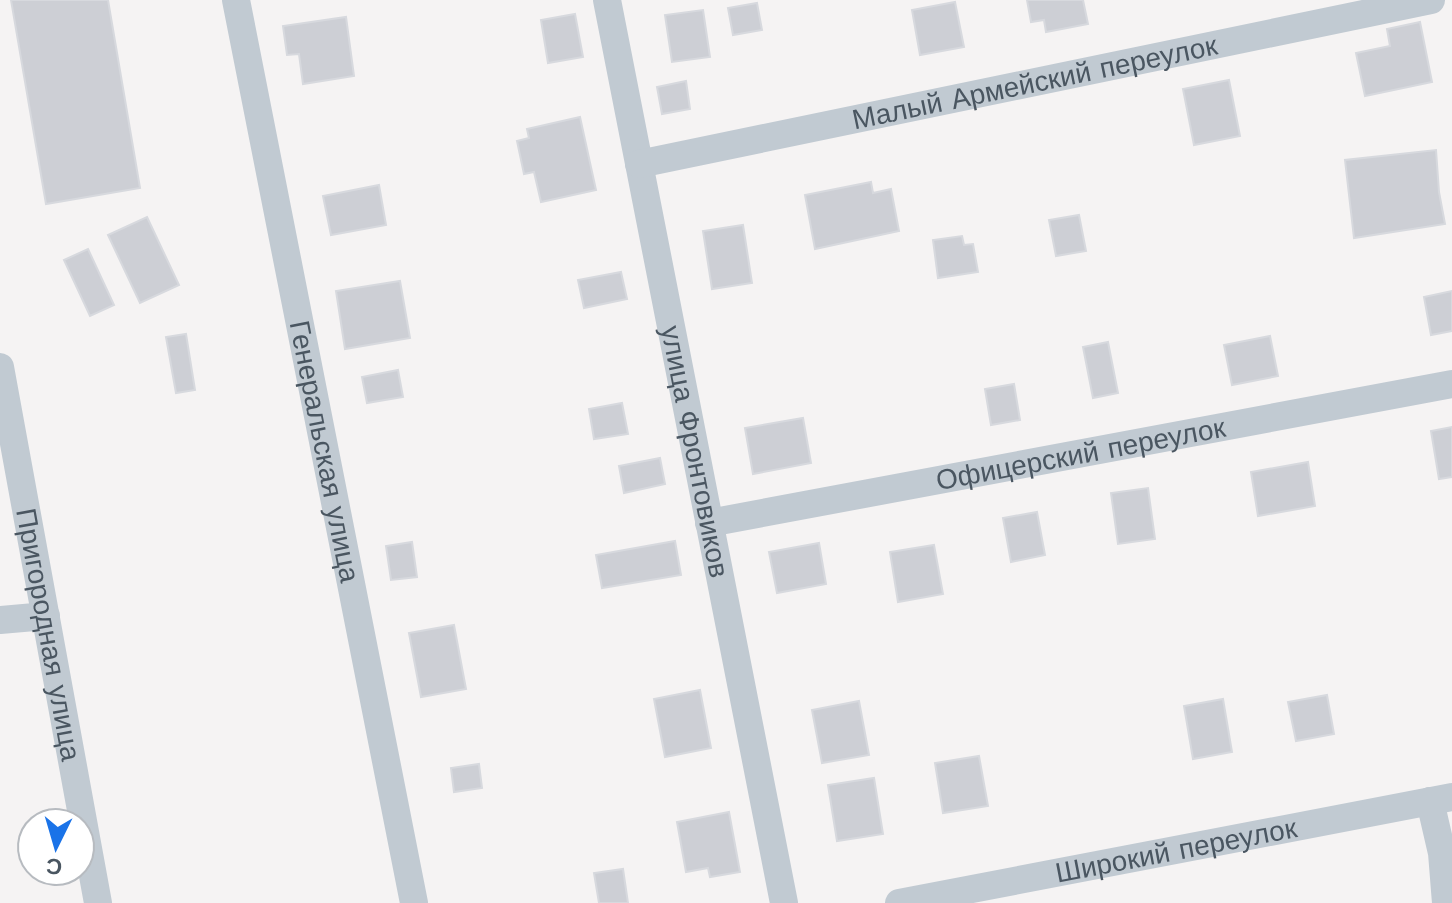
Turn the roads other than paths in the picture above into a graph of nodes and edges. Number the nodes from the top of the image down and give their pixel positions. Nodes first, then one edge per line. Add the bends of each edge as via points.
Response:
1 (236, 0) edge
2 (607, 0) edge
3 (1431, 0) edge
4 (639, 164) junction
5 (0, 367) edge
6 (1452, 384) edge
7 (709, 523) junction
8 (46, 616) junction
9 (0, 620) edge
10 (1441, 799) edge
11 (98, 903) edge
12 (414, 903) edge
13 (784, 903) edge
14 (899, 903) edge
15 (1446, 903) edge

1 - 12 street, Генеральская улица
2 - 4 street, улица Фронтовиков
3 - 4 street, Малый Армейский переулок
4 - 7 street, улица Фронтовиков
5 - 8 street, Пригородная улица
6 - 7 street, Офицерский переулок
7 - 13 street, улица Фронтовиков
8 - 9 street
8 - 11 street, Пригородная улица
10 - 14 street, Широкий переулок
10 - 15 street

